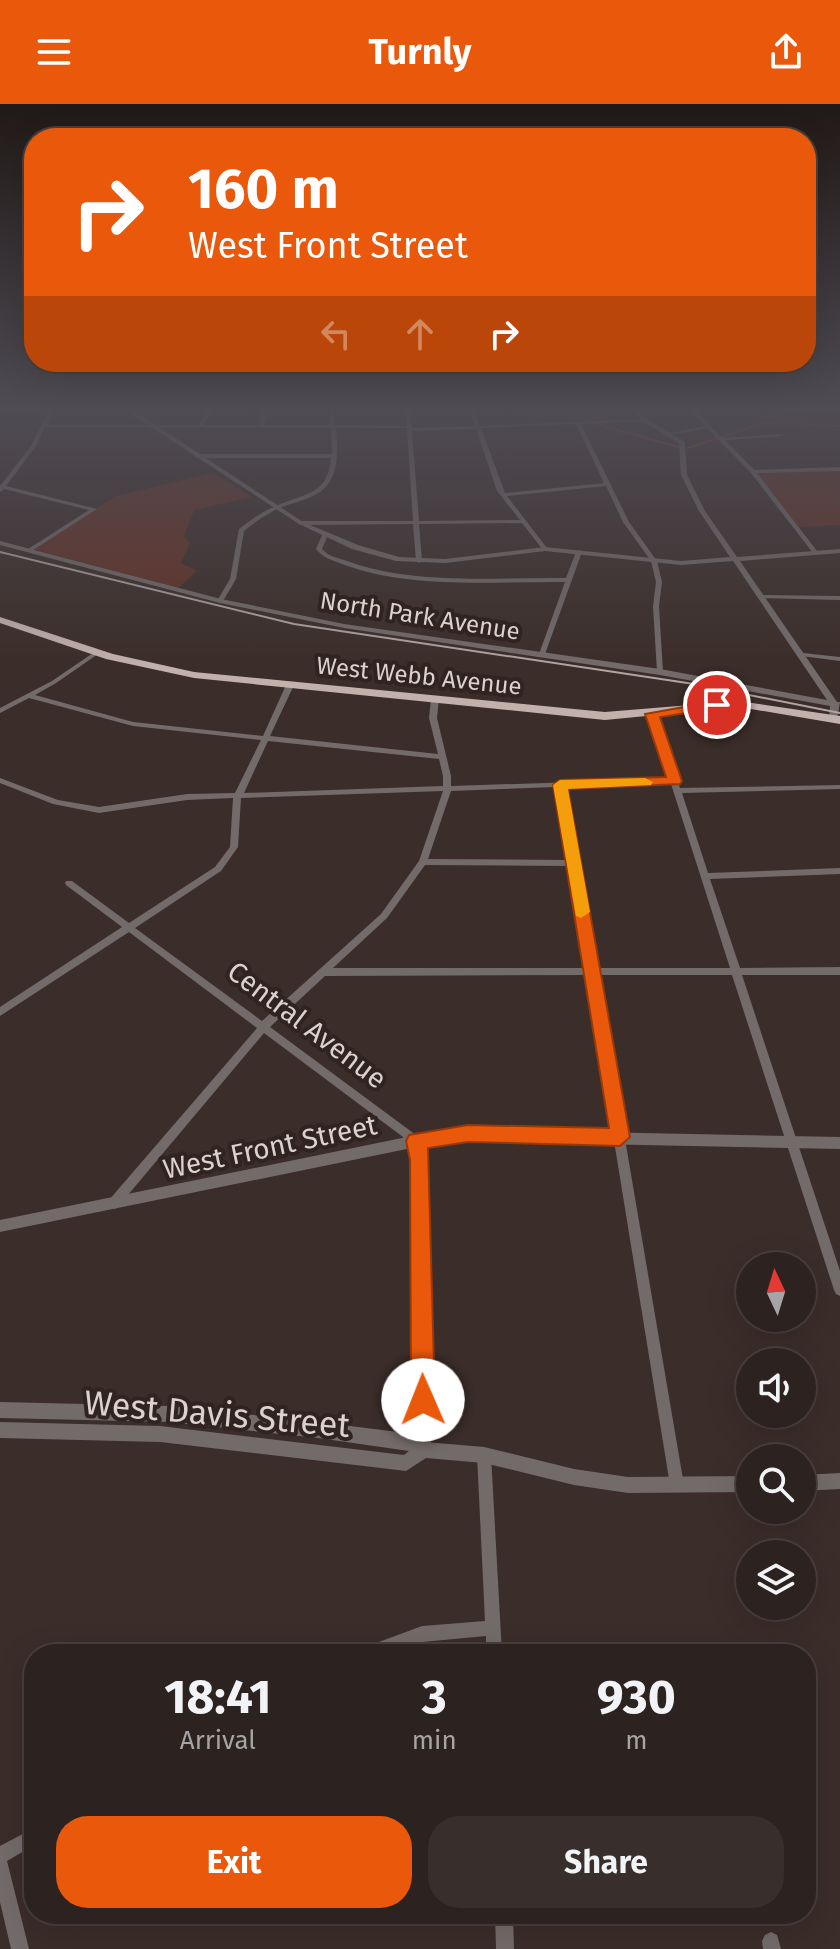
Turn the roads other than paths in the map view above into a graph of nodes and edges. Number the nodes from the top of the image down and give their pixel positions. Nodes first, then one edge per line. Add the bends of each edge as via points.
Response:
1 (26, 494) edge
2 (254, 494) edge
3 (312, 494) edge
4 (415, 494) edge
5 (511, 494) edge
6 (611, 494) edge
7 (695, 494) edge
8 (770, 494) edge
9 (503, 495) joint
10 (278, 510) junction
11 (521, 522) junction
12 (301, 523) junction
13 (417, 523) junction
14 (325, 535) junction
15 (0, 543) edge
16 (545, 549) junction
17 (30, 550) junction
18 (840, 551) edge
19 (579, 552) junction
20 (815, 552) junction
21 (735, 559) junction
22 (419, 561) junction
23 (654, 561) junction
24 (569, 580) junction
25 (762, 597) junction
26 (840, 598) edge
27 (220, 601) junction
28 (0, 620) edge
29 (96, 653) junction
30 (542, 654) junction
31 (803, 655) junction
32 (840, 659) edge
33 (660, 672) junction
34 (290, 685) junction
35 (30, 696) junction
36 (0, 699) edge
37 (435, 699) junction
38 (12, 704) junction
39 (837, 704) edge
40 (0, 711) edge
41 (652, 714) junction
42 (836, 719) edge
43 (264, 738) junction
44 (443, 757) junction
45 (0, 780) edge
46 (560, 785) junction
47 (677, 786) junction
48 (840, 787) edge
49 (447, 790) junction
50 (237, 798) junction
51 (423, 862) junction
52 (573, 863) junction
53 (840, 871) edge
54 (706, 876) junction
55 (69, 883) dead end
56 (130, 927) junction
57 (735, 969) junction
58 (592, 971) junction
59 (840, 971) edge
60 (324, 972) junction
61 (0, 1012) edge
62 (264, 1026) junction
63 (620, 1137) junction
64 (416, 1141) junction
65 (793, 1142) junction
66 (840, 1143) edge
67 (111, 1205) junction
68 (0, 1226) edge
69 (840, 1290) edge
70 (0, 1410) edge
71 (0, 1430) edge
72 (424, 1450) junction
73 (484, 1455) junction
74 (840, 1481) edge
75 (816, 1482) edge
76 (736, 1484) edge
77 (677, 1485) junction
78 (492, 1628) junction
79 (394, 1644) edge
80 (493, 1644) edge
81 (24, 1842) edge
82 (0, 1855) edge
83 (0, 1865) edge
84 (504, 1924) edge
85 (20, 1949) edge
86 (505, 1949) edge

1 - 17 street via 94,508
2 - 10 street
3 - 10 street
4 - 13 street
5 - 9 street
6 - 23 street
7 - 21 street
8 - 20 street
9 - 11 street
10 - 12 street
10 - 27 street via 241,530 233,579
11 - 13 street
11 - 16 street
12 - 13 street
12 - 14 street
13 - 22 street
14 - 22 street via 373,553
14 - 24 street via 319,549 324,555 410,579
15 - 17 street, North Park Avenue
16 - 19 street
16 - 22 street
17 - 27 street, North Park Avenue
18 - 20 street
19 - 23 street
19 - 24 street
20 - 21 street
21 - 23 street
21 - 25 street
23 - 33 street
24 - 30 street
25 - 26 street
25 - 31 street
27 - 30 street, North Park Avenue via 344,626
28 - 29 highway, West Webb Avenue
29 - 34 highway, West Webb Avenue via 183,673
29 - 35 street
30 - 33 street, North Park Avenue
31 - 32 street
31 - 39 street
33 - 39 street, North Park Avenue
34 - 37 highway, West Webb Avenue
34 - 43 street
35 - 38 street
35 - 43 street via 114,721
36 - 38 street
37 - 41 highway, West Webb Avenue via 605,716
37 - 44 street via 433,718
38 - 40 street
39 - 42 street
41 - 42 highway, West Webb Avenue via 739,704
41 - 47 street
43 - 44 street
43 - 50 street
44 - 49 street
45 - 50 street via 90,809 187,797
46 - 47 street
46 - 49 street
46 - 52 street
47 - 48 street
47 - 54 street
49 - 50 street
49 - 51 street
50 - 56 street via 236,838 227,859 209,877
51 - 52 street
51 - 60 street via 384,916
52 - 58 street
53 - 54 street
54 - 57 street
55 - 56 street, Central Avenue
56 - 61 street
56 - 62 street, Central Avenue
57 - 58 street
57 - 59 street
57 - 65 street
58 - 60 street
58 - 63 street
60 - 62 street
62 - 64 street, Central Avenue
62 - 67 street
63 - 64 street, West Front Street via 468,1134
63 - 65 street, West Front Street
63 - 77 street
64 - 67 street, West Front Street
64 - 72 street
65 - 66 street, West Front Street
65 - 69 street
67 - 68 street, West Front Street
70 - 72 street, West Davis Street via 169,1414 406,1441
71 - 72 street, West Davis Street via 160,1434 406,1463
72 - 73 street, West Davis Street
73 - 77 street, West Davis Street via 596,1481
73 - 78 street
74 - 75 street
76 - 77 street, West Davis Street
78 - 79 street via 422,1634
78 - 80 street
81 - 82 street
83 - 85 street
84 - 86 street

